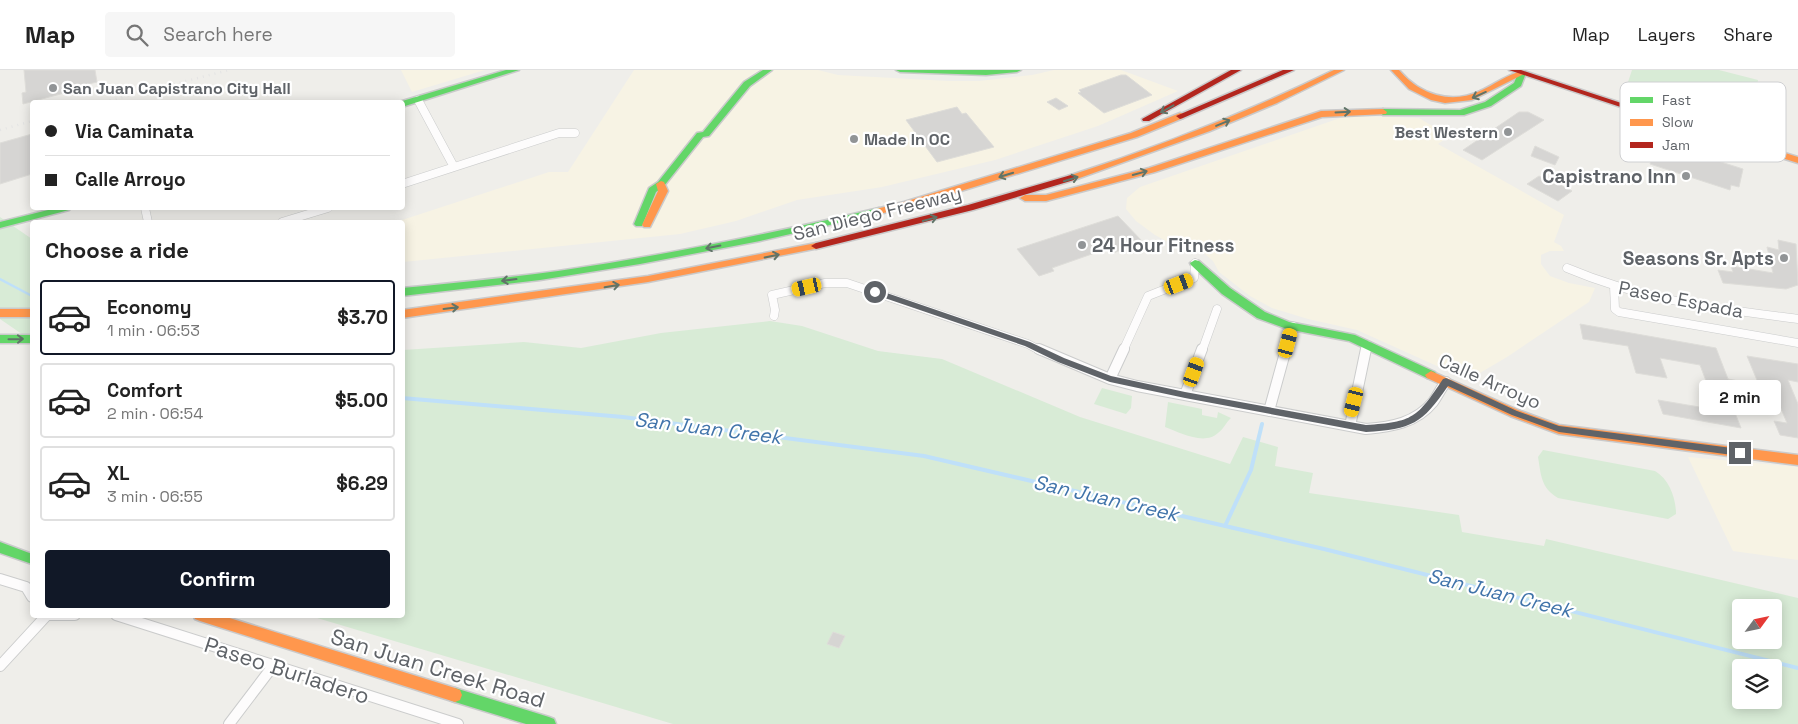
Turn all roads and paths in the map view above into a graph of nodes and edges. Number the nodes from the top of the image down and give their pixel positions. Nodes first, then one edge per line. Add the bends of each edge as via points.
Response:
1 (515, 70) edge
2 (759, 70) edge
3 (768, 70) edge
4 (900, 70) edge
5 (1017, 70) edge
6 (1236, 70) edge
7 (1290, 70) edge
8 (1340, 70) edge
9 (1394, 70) edge
10 (1521, 71) edge
11 (418, 100) junction
12 (405, 103) edge
13 (1620, 103) edge
14 (575, 133) dead end
15 (700, 135) junction
16 (1786, 156) edge
17 (1798, 160) edge
18 (1053, 161) junction
19 (454, 167) junction
20 (405, 183) edge
21 (1007, 198) junction
22 (33, 210) edge
23 (55, 210) edge
24 (321, 210) edge
25 (0, 217) edge
26 (18, 217) junction
27 (289, 220) edge
28 (643, 224) dead end
29 (0, 225) edge
30 (1195, 263) joint
31 (1568, 268) dead end
32 (1614, 286) junction
33 (405, 292) edge
34 (1217, 309) dead end
35 (0, 313) edge
36 (30, 313) edge
37 (405, 314) edge
38 (774, 316) dead end
39 (1798, 319) edge
40 (1293, 326) junction
41 (30, 338) edge
42 (0, 339) edge
43 (1798, 343) edge
44 (1367, 345) junction
45 (1110, 378) junction
46 (1443, 386) junction
47 (1185, 395) junction
48 (1269, 411) junction
49 (1350, 426) junction
50 (1798, 460) edge
51 (0, 547) edge
52 (30, 558) edge
53 (0, 579) edge
54 (30, 594) edge
55 (44, 618) edge
56 (125, 618) edge
57 (210, 618) edge
58 (0, 666) edge
59 (273, 666) junction
60 (229, 724) edge
61 (458, 724) edge
62 (549, 724) edge

1 - 11 main road
2 - 15 main road via 741,83 698,133
3 - 15 main road via 747,84 706,134
4 - 5 main road via 986,73
6 -> 18 main road via 1161,113
7 - 18 main road, San Diego Freeway via 1134,135
21 -> 8 main road, San Diego Freeway via 1114,165 1192,136
10 -> 9 main road via 1501,80 1480,96 1452,100 1432,97 1410,88
10 - 13 main road
21 -> 10 main road via 1046,198 1152,170 1320,114 1462,113 1488,104 1518,84
11 - 12 main road
11 - 19 street
14 - 19 street via 559,133
15 - 28 main road via 661,184 663,191
16 - 17 main road
18 -> 33 main road, San Diego Freeway via 906,205 812,227 558,274
19 - 20 street
37 -> 21 main road, San Diego Freeway via 575,292 705,270 867,236
22 - 26 main road
23 - 26 main road
24 - 27 street
25 - 26 main road
26 - 29 main road
30 - 40 main road, Calle Arroyo via 1243,304 1262,316
30 - 45 street via 1194,278 1148,296
31 - 32 street, Paseo Espada
32 - 39 street, Paseo Espada via 1689,304
32 - 43 street via 1615,309 1619,312
34 - 47 street
35 - 36 main road
38 - 45 street via 772,295 825,283 847,283 1028,344
40 - 44 main road, Calle Arroyo via 1336,333
40 - 48 street
42 -> 41 main road
44 - 46 main road, Calle Arroyo
44 - 49 street
45 - 47 street
46 - 49 street via 1416,418 1394,427 1366,429
46 - 50 main road, Calle Arroyo via 1559,429
47 - 48 street
48 - 49 street
51 - 52 main road
53 - 54 street via 26,587
55 - 58 street
56 - 59 street, Paseo Burladero
57 - 62 main road, San Juan Creek Road
59 - 60 street
59 - 61 street, Paseo Burladero

